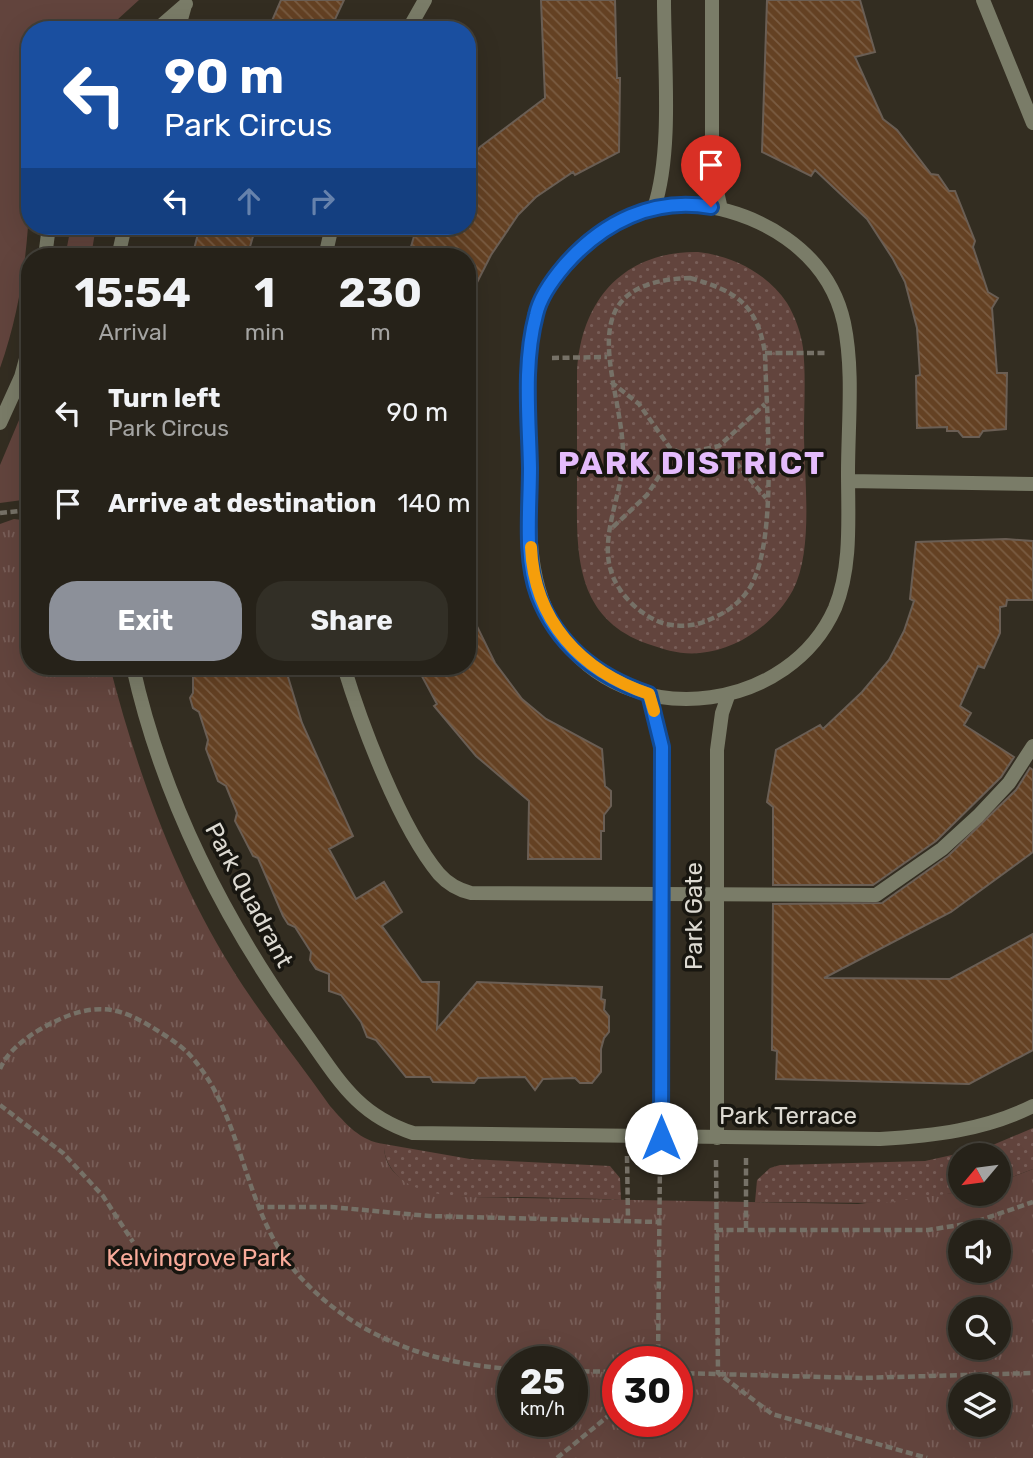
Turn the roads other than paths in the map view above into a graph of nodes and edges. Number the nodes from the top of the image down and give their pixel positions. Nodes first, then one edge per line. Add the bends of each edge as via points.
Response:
1 (425, 0) edge
2 (664, 0) edge
3 (712, 0) edge
4 (983, 0) edge
5 (186, 2) edge
6 (166, 21) edge
7 (181, 21) edge
8 (413, 21) edge
9 (1033, 123) edge
10 (654, 208) junction
11 (721, 209) junction
12 (21, 377) edge
13 (0, 423) edge
14 (848, 481) junction
15 (1033, 484) edge
16 (135, 675) edge
17 (347, 675) edge
18 (649, 694) junction
19 (728, 696) junction
20 (1033, 746) edge
21 (661, 891) junction
22 (717, 892) junction
23 (1033, 1106) edge
24 (413, 1133) joint
25 (661, 1138) junction
26 (717, 1138) junction

1 - 8 street
2 - 10 street via 664,153
3 - 11 street via 712,151
4 - 9 street
5 - 6 street
5 - 7 street
10 - 11 street via 688,204
10 - 18 street via 606,228 550,283 536,311 530,358 530,533 538,595 568,646 587,663 609,678
11 - 14 street via 772,228 792,241 834,295 844,321 848,353
12 - 13 street
14 - 15 street
14 - 19 street via 844,572 827,623 800,657 745,691
16 - 24 street, Park Quadrant via 168,780 208,874 257,965 352,1096 385,1124
17 - 21 street via 366,731 415,836 440,876 451,884 471,893
18 - 19 street via 690,700
18 - 21 street, Park Gate via 662,747
19 - 22 street, Park Gate via 717,750
20 - 22 street via 1009,783 978,816 942,849 876,895
21 - 22 street
21 - 25 street, Park Gate
22 - 26 street, Park Gate
23 - 26 street, Park Terrace via 986,1124 922,1137
24 - 25 street, Park Terrace
25 - 26 street, Park Terrace

